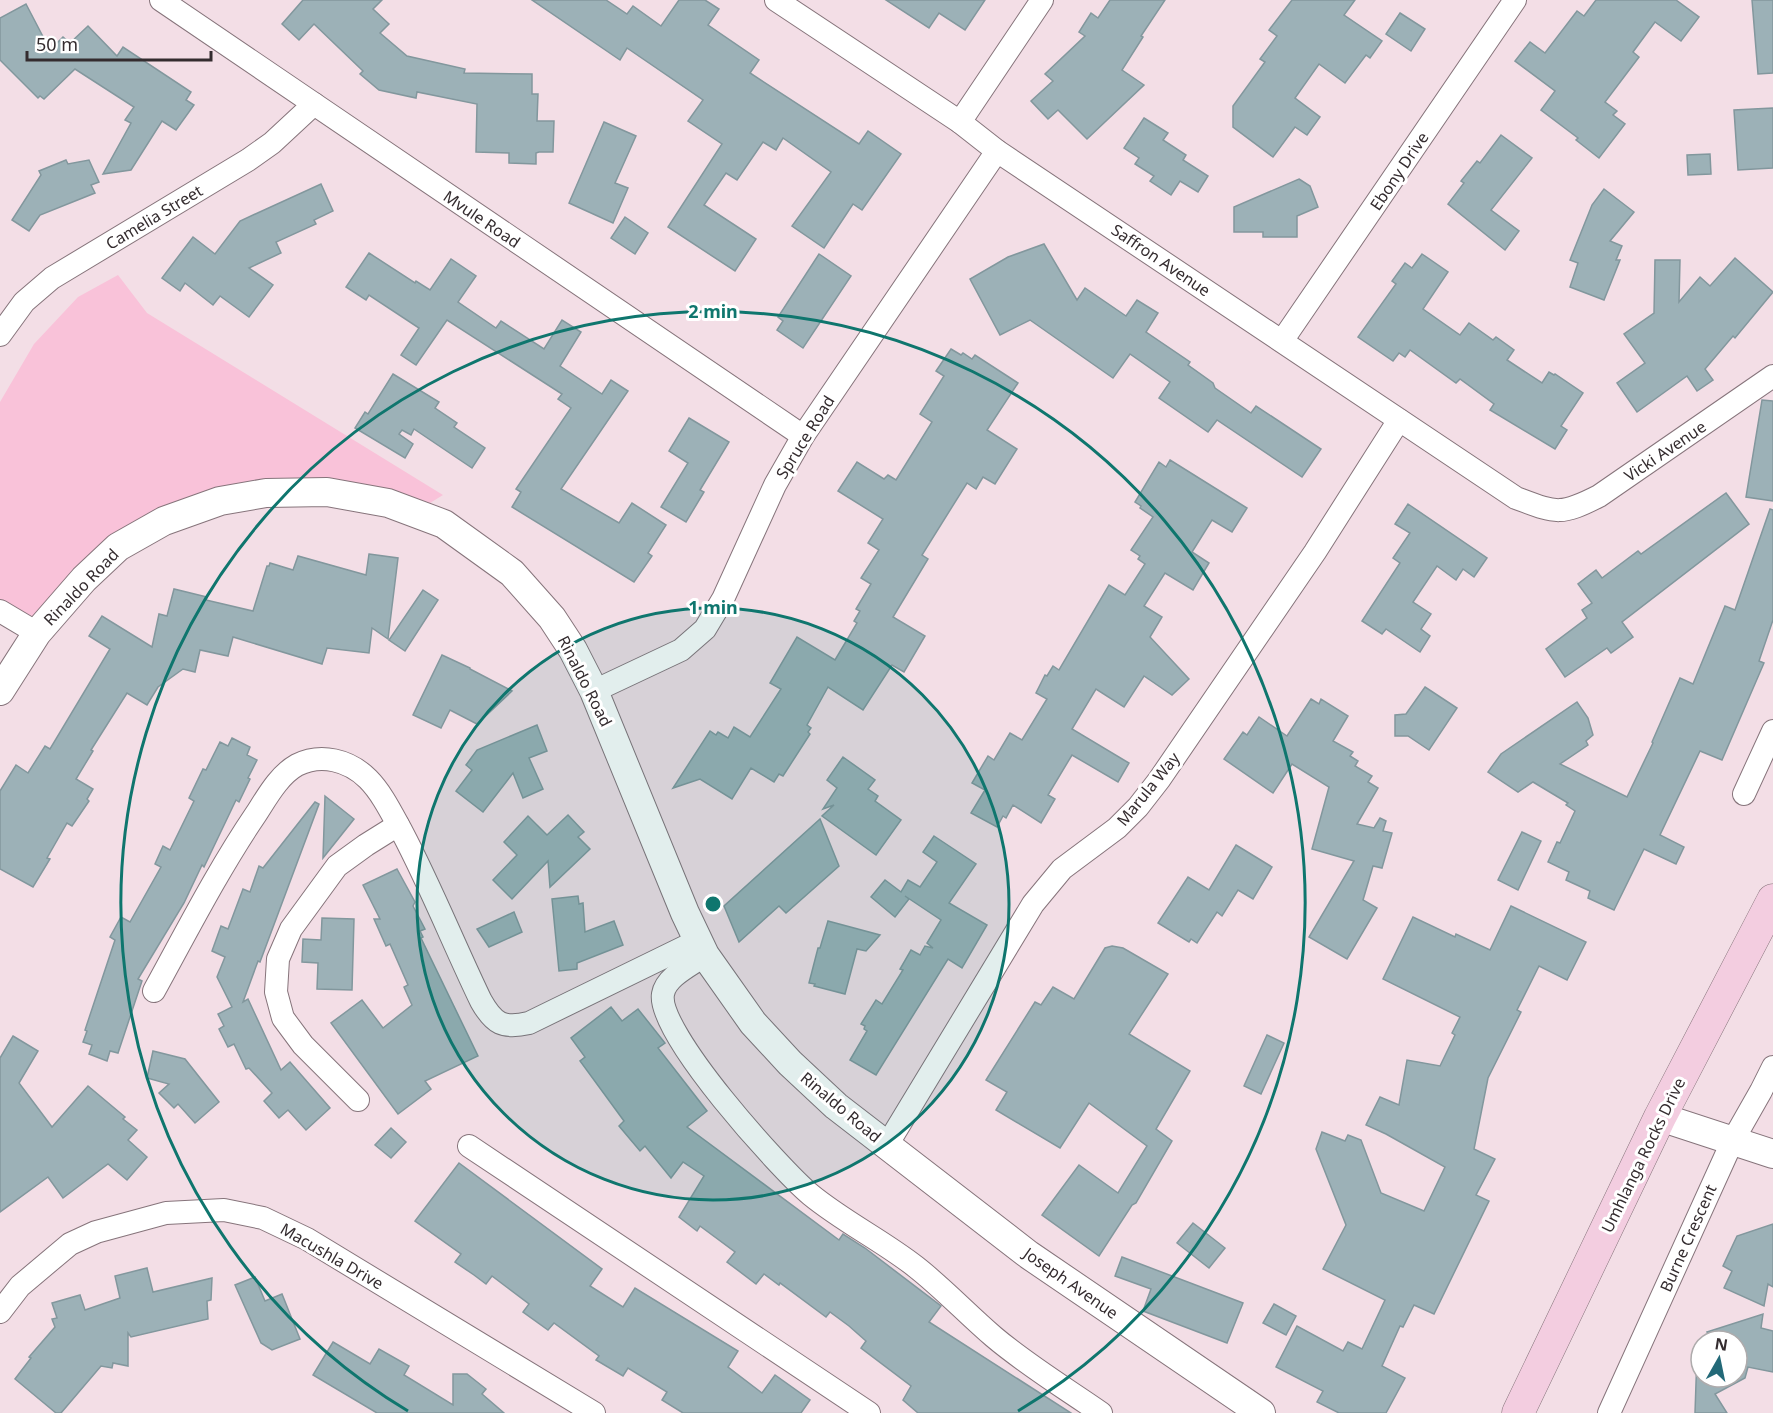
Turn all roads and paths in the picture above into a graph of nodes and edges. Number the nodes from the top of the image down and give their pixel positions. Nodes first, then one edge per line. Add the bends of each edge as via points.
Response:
1 (161, 0) edge
2 (776, 0) edge
3 (1042, 0) edge
4 (1515, 0) edge
5 (314, 104) junction
6 (960, 122) junction
7 (998, 151) junction
8 (0, 335) edge
9 (1282, 341) junction
10 (1773, 376) edge
11 (1399, 420) junction
12 (803, 436) junction
13 (1551, 511) joint
14 (0, 611) edge
15 (37, 633) junction
16 (0, 691) edge
17 (594, 691) junction
18 (1773, 731) edge
19 (1744, 794) dead end
20 (398, 825) junction
21 (1773, 900) edge
22 (702, 948) junction
23 (154, 991) dead end
24 (1773, 1066) edge
25 (358, 1100) dead end
26 (1660, 1117) junction
27 (1732, 1142) junction
28 (887, 1145) junction
29 (469, 1146) dead end
30 (1773, 1154) edge
31 (0, 1312) edge
32 (594, 1413) edge
33 (869, 1413) edge
34 (1101, 1413) edge
35 (1261, 1413) edge
36 (1518, 1413) edge
37 (1609, 1413) edge

1 - 5 street, Mvule Road
2 - 6 street, Saffron Avenue
3 - 6 street
4 - 9 street, Ebony Drive
5 - 8 street, Camelia Street via 248,160 52,278 24,302
5 - 12 street, Mvule Road
6 - 7 street, Saffron Avenue
7 - 9 street, Saffron Avenue
7 - 12 street, Spruce Road
9 - 11 street, Saffron Avenue
10 - 13 street, Vicki Avenue via 1599,496 1574,508
11 - 13 street, Saffron Avenue via 1516,498
11 - 28 street, Marula Way via 1315,552 1159,780 1117,828 1062,869 1033,904
12 - 17 street, Spruce Road via 775,484 723,598 705,628 681,650
14 - 15 street
15 - 16 street, Rinaldo Road
15 - 17 street, Rinaldo Road via 118,547 164,521 220,501 266,493 327,492 388,503 444,524 512,573 552,618
17 - 22 street, Rinaldo Road
18 - 19 street
20 - 22 street via 481,1002 499,1023 512,1027 529,1023
20 - 23 street via 368,779 352,766 333,759 296,766 275,785 232,849
20 - 25 street via 337,867 291,929 278,959 276,992 283,1018 303,1045
21 - 26 main road, Umhlanga Rocks Drive
22 - 28 street, Rinaldo Road via 753,1023 790,1063 836,1106
22 - 34 street via 663,991 663,1005 681,1040 732,1112 812,1196 915,1266 1023,1360
24 - 27 street, Burne Crescent
26 - 27 street
26 - 36 main road, Umhlanga Rocks Drive
27 - 30 street
27 - 37 street, Burne Crescent
28 - 35 street, Joseph Avenue via 1029,1255
29 - 33 street
31 - 32 street, Macushla Drive via 20,1286 70,1244 96,1232 166,1212 224,1210 263,1218 307,1239

